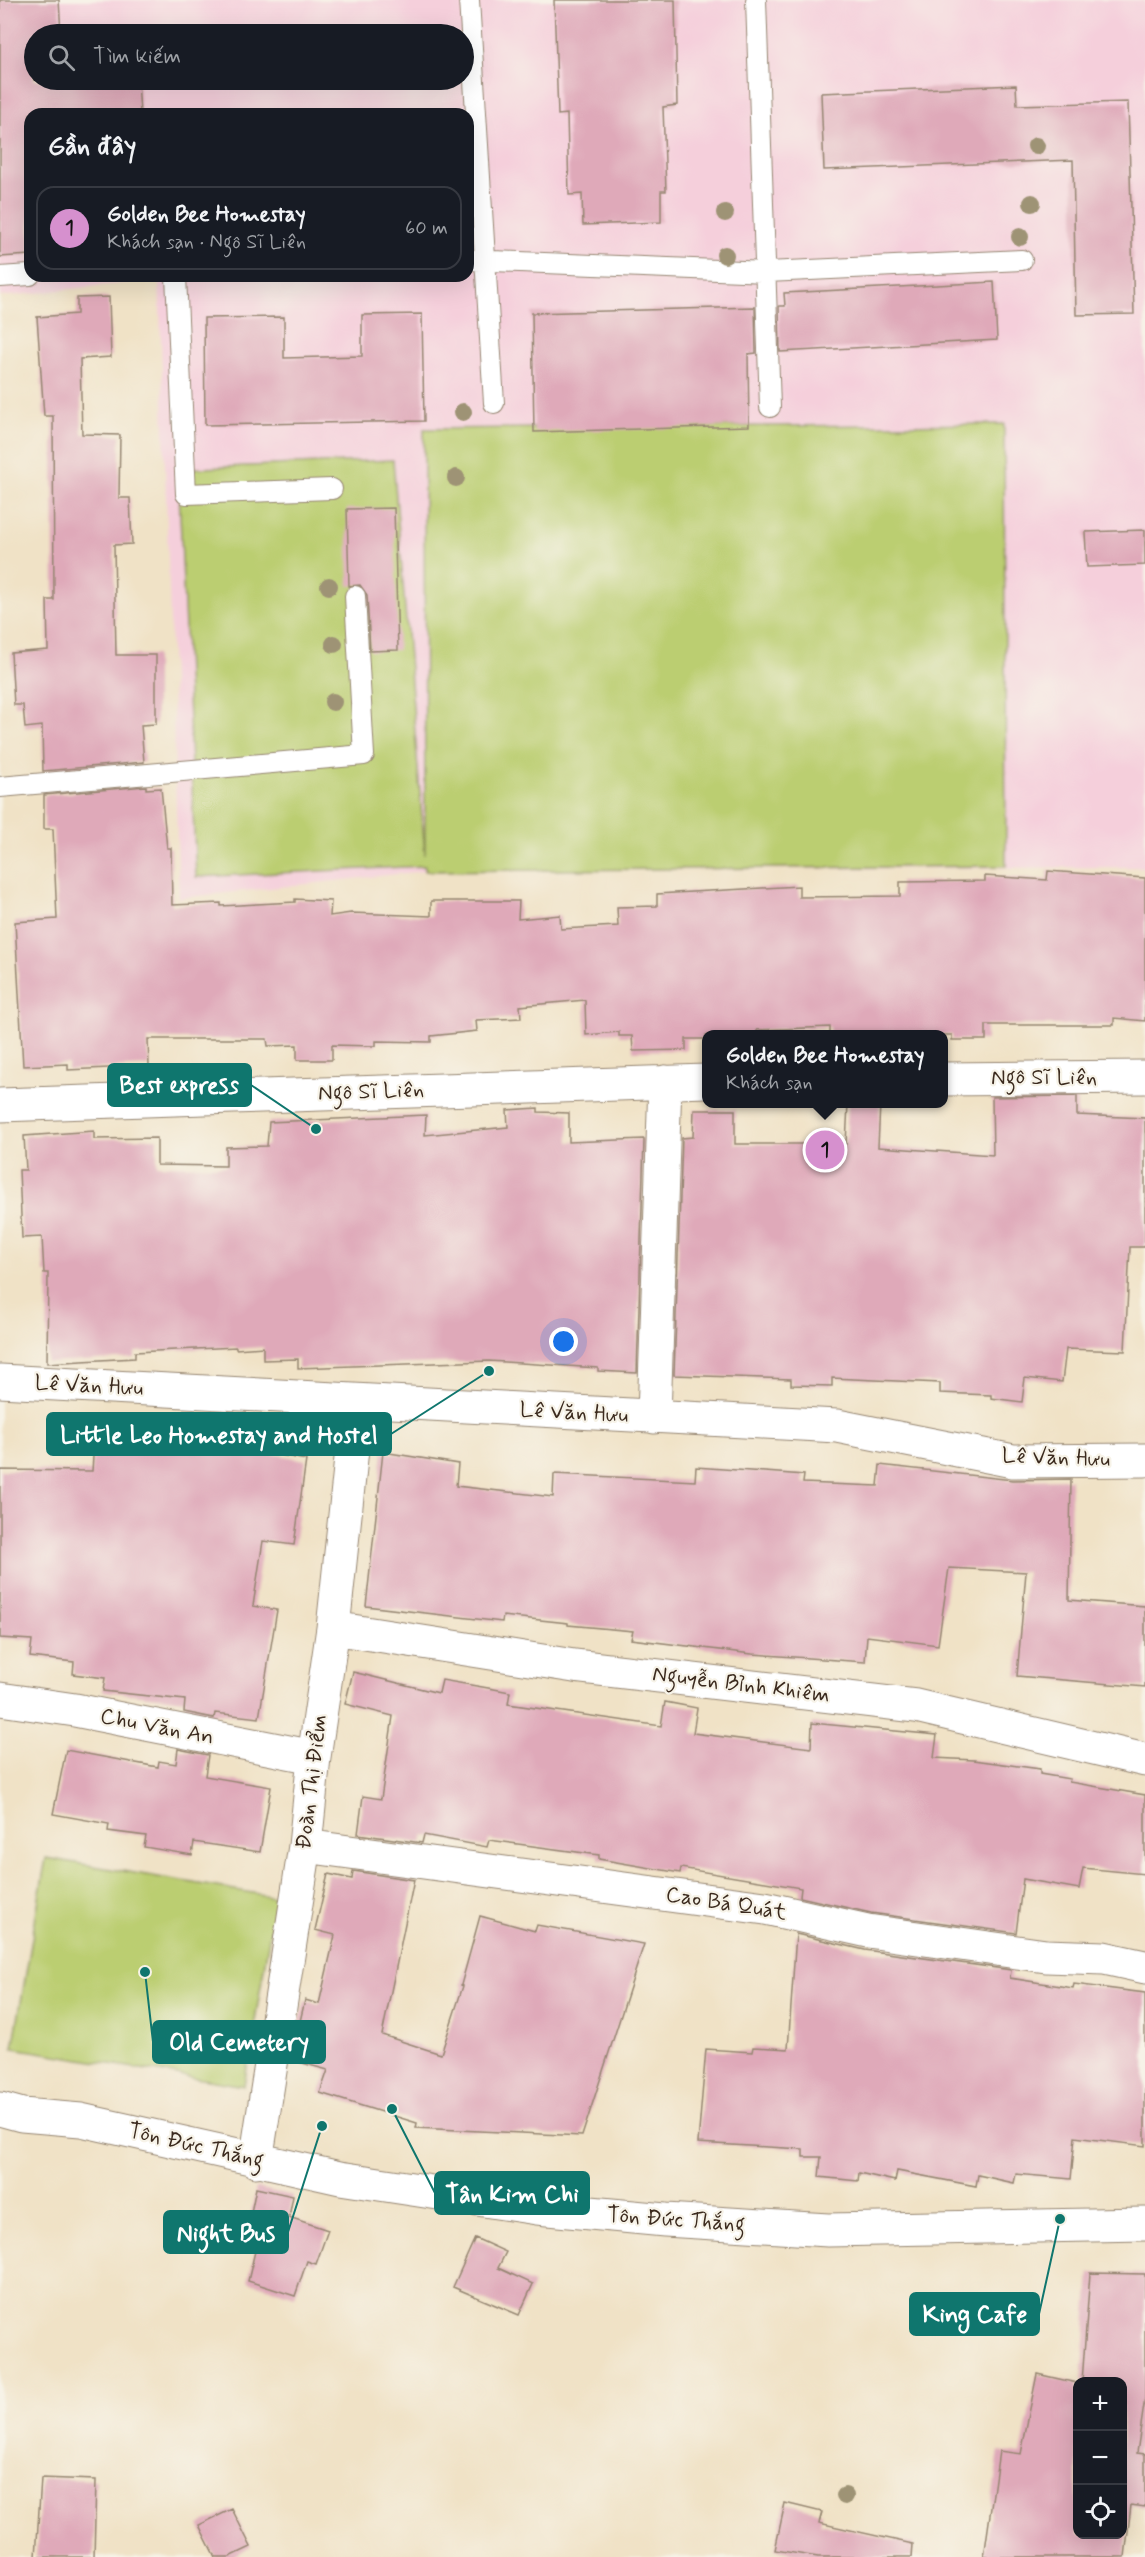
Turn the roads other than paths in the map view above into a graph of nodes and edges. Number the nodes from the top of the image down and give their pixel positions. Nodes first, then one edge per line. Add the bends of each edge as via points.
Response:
1 (470, 0) edge
2 (756, 0) edge
3 (471, 24) edge
4 (472, 90) edge
5 (473, 108) edge
6 (474, 149) edge
7 (477, 260) edge
8 (1022, 260) dead end
9 (767, 272) junction
10 (24, 275) edge
11 (0, 277) edge
12 (176, 282) edge
13 (494, 403) dead end
14 (770, 407) dead end
15 (332, 489) dead end
16 (356, 596) dead end
17 (0, 787) edge
18 (1145, 1077) edge
19 (948, 1079) edge
20 (702, 1081) edge
21 (665, 1082) junction
22 (0, 1105) edge
23 (0, 1381) edge
24 (357, 1402) junction
25 (654, 1417) junction
26 (1145, 1460) edge
27 (333, 1628) junction
28 (0, 1700) edge
29 (314, 1757) junction
30 (1145, 1760) edge
31 (305, 1846) junction
32 (1145, 1967) edge
33 (0, 2109) edge
34 (256, 2160) junction
35 (1145, 2224) edge

1 - 3 lane
2 - 9 lane
4 - 5 lane
6 - 7 lane
7 - 9 lane
7 - 13 lane
8 - 9 lane
9 - 14 lane
10 - 11 lane
12 - 15 lane via 186,494
16 - 17 lane via 364,755
18 - 19 street, Ngô Sĩ Liên
20 - 21 street, Ngô Sĩ Liên
21 - 22 street, Ngô Sĩ Liên
21 - 25 street
23 - 24 street, Lê Văn Hưu
24 - 25 street, Lê Văn Hưu
24 - 27 street, Đoàn Thị Điểm
25 - 26 street, Lê Văn Hưu via 837,1426 1014,1461
27 - 29 street, Đoàn Thị Điểm
27 - 30 street, Nguyễn Bỉnh Khiêm via 553,1663 916,1706
28 - 29 street, Chu Văn An via 75,1710
29 - 31 street, Đoàn Thị Điểm
31 - 32 street, Cao Bá Quát via 765,1908 868,1930 1046,1956 1104,1958
31 - 34 street, Đoàn Thị Điểm
33 - 34 street, Tôn Đức Thắng via 81,2120
34 - 35 street, Tôn Đức Thắng via 340,2178 537,2208 664,2220 828,2230

